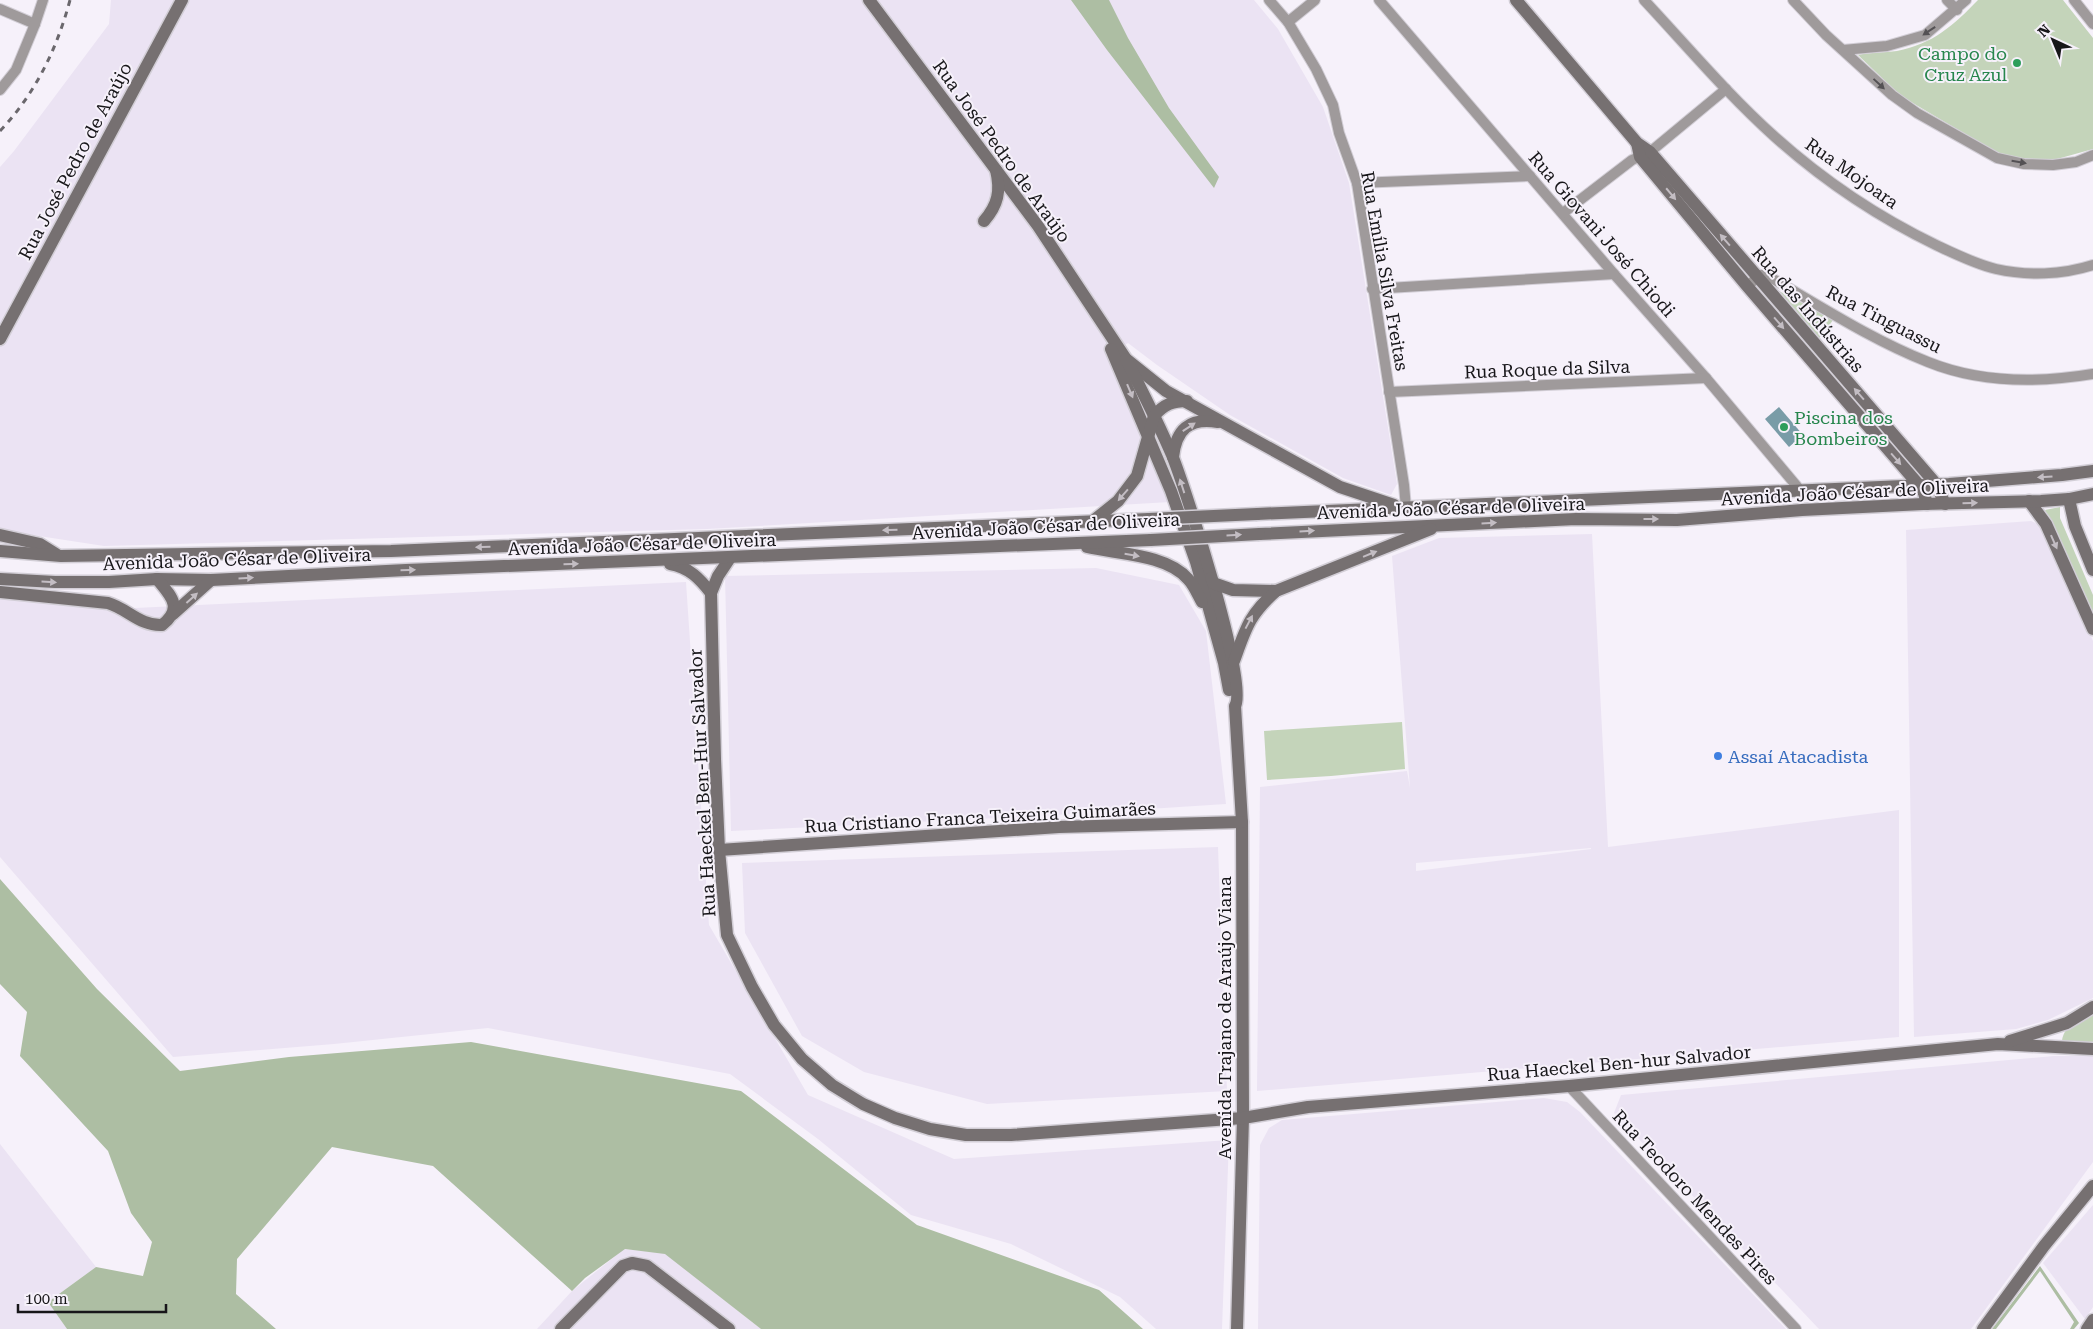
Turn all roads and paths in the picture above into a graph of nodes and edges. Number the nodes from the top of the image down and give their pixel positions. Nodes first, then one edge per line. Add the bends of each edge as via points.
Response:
1 (43, 0) edge
2 (182, 0) edge
3 (869, 0) edge
4 (1269, 0) edge
5 (1315, 0) edge
6 (1379, 0) edge
7 (1516, 0) edge
8 (1644, 0) edge
9 (1793, 0) edge
10 (1947, 0) edge
11 (1965, 0) edge
12 (2074, 0) edge
13 (0, 9) edge
14 (1957, 10) junction
15 (1288, 22) junction
16 (36, 24) junction
17 (2093, 24) edge
18 (1843, 50) junction
19 (1726, 89) junction
20 (0, 90) edge
21 (1645, 154) junction
22 (2093, 155) edge
23 (995, 168) junction
24 (1530, 176) junction
25 (1357, 183) junction
26 (1563, 213) junction
27 (984, 221) dead end
28 (2093, 265) edge
29 (1614, 274) junction
30 (1757, 277) junction
31 (1747, 286) junction
32 (1372, 289) junction
33 (1103, 325) junction
34 (0, 339) edge
35 (1111, 347) joint
36 (1126, 360) junction
37 (2093, 374) edge
38 (1706, 378) junction
39 (1389, 392) junction
40 (1187, 401) junction
41 (1154, 416) junction
42 (1225, 424) junction
43 (1148, 435) junction
44 (1172, 457) junction
45 (2093, 470) edge
46 (1918, 484) junction
47 (1936, 484) junction
48 (1340, 487) junction
49 (1800, 490) junction
50 (2093, 494) edge
51 (2069, 499) junction
52 (2029, 501) junction
53 (1927, 504) junction
54 (1945, 504) junction
55 (1443, 506) junction
56 (1403, 508) junction
57 (1331, 511) junction
58 (1094, 521) junction
59 (1440, 525) junction
60 (1185, 530) junction
61 (0, 535) edge
62 (1067, 543) junction
63 (1, 552) edge
64 (61, 556) junction
65 (730, 558) junction
66 (656, 561) junction
67 (2093, 570) edge
68 (0, 579) edge
69 (157, 579) junction
70 (211, 580) junction
71 (1213, 583) junction
72 (1276, 591) junction
73 (0, 592) edge
74 (711, 593) junction
75 (173, 614) junction
76 (1210, 615) junction
77 (2093, 629) edge
78 (1234, 661) junction
79 (1234, 706) junction
80 (1242, 822) junction
81 (720, 850) junction
82 (2093, 1008) edge
83 (2067, 1023) junction
84 (1998, 1044) junction
85 (2061, 1048) junction
86 (2093, 1050) edge
87 (1569, 1086) junction
88 (1243, 1118) junction
89 (2092, 1188) edge
90 (561, 1329) edge
91 (729, 1329) edge
92 (1237, 1329) edge
93 (1796, 1329) edge
94 (1983, 1329) edge

1 - 16 street
2 - 34 street, Rua José Pedro de Araújo
3 - 23 street, Rua José Pedro de Araújo
4 - 15 street, Rua Emília Silva Freitas
5 - 15 street
6 - 24 street, Rua Giovani José Chiodi
7 - 21 street, Rua das Indústrias
8 - 19 street, Rua Mojoara
9 - 18 street
10 - 14 street
11 - 14 street
12 - 17 street
13 - 16 street
14 -> 18 street via 1924,35 1887,46
15 - 25 street, Rua Emília Silva Freitas via 1333,105
16 - 20 street via 16,70
18 -> 22 street via 1892,95 1917,113 1997,158 2024,164 2053,165 2076,162
19 - 21 street
19 - 28 street, Rua Mojoara via 1817,172 1917,236 1958,256 1995,268 2031,274 2075,271
21 - 26 street via 1632,160
30 -> 21 street, Rua das Indústrias
21 -> 31 street, Rua das Indústrias
23 - 27 street via 999,196
23 - 33 street, Rua José Pedro de Araújo via 1038,226
24 - 25 street
24 - 26 street, Rua Giovani José Chiodi
25 - 32 street, Rua Emília Silva Freitas
26 - 29 street, Rua Giovani José Chiodi
29 - 32 street
29 - 38 street, Rua Giovani José Chiodi
30 - 31 street
30 - 37 street, Rua Tinguassu via 1764,274 1867,333 1952,370 2022,381
47 -> 30 street, Rua das Indústrias
31 -> 46 street, Rua das Indústrias
32 - 39 street, Rua Emília Silva Freitas
33 - 35 street, Rua José Pedro de Araújo
33 - 36 street, Rua José Pedro de Araújo
35 -> 43 street, Avenida Trajano de Araújo Viana
36 - 40 street, Rua José Pedro de Araújo via 1166,391
36 - 41 street, Avenida Trajano de Araújo Viana
38 - 39 street, Rua Roque da Silva
38 - 49 street, Rua Giovani José Chiodi
39 - 56 street, Rua Emília Silva Freitas via 1404,485
40 - 41 street via 1174,401 1160,408
40 - 42 street, Rua José Pedro de Araújo
41 - 43 street
41 - 44 street, Avenida Trajano de Araújo Viana
44 -> 42 street via 1174,443 1186,428 1202,421
42 - 48 street, Rua José Pedro de Araújo
43 -> 58 street via 1141,465 1131,485
43 - 60 street, Avenida Trajano de Araújo Viana
71 -> 44 street, Avenida Trajano de Araújo Viana
45 -> 47 street, Avenida João César de Oliveira via 2062,476
46 - 47 street, Avenida João César de Oliveira
46 - 49 street, Avenida João César de Oliveira
46 - 53 street, Rua das Indústrias
47 - 54 street, Rua das Indústrias
48 - 56 street, Rua José Pedro de Araújo
48 - 57 street via 1341,500
49 - 55 street, Avenida João César de Oliveira
50 - 51 street, Avenida João César de Oliveira
51 - 52 street, Avenida João César de Oliveira
51 - 67 street via 2075,526
54 -> 52 street, Avenida João César de Oliveira
52 -> 77 street via 2046,524
53 - 54 street, Avenida João César de Oliveira
59 -> 53 street, Avenida João César de Oliveira via 1576,519 1677,520
55 - 56 street, Avenida João César de Oliveira
55 - 59 street via 1436,516
56 - 57 street, Avenida João César de Oliveira
57 - 58 street, Avenida João César de Oliveira, bridge
58 -> 64 street, Avenida João César de Oliveira via 391,551
62 -> 59 street, Avenida João César de Oliveira, bridge
72 -> 59 street, Avenida Trajano de Araújo Viana
60 - 71 street
60 - 76 street, Avenida Trajano de Araújo Viana
61 - 64 street via 40,544
62 - 65 street, Avenida João César de Oliveira
62 -> 76 street via 1150,558 1168,565 1188,578
63 - 64 street, Avenida João César de Oliveira
65 - 66 street, Avenida João César de Oliveira
65 - 74 street, Rua Haeckel Ben-Hur Salvador
70 -> 66 street, Avenida João César de Oliveira
66 - 74 street via 677,565 696,575
68 -> 69 street, Avenida João César de Oliveira via 100,582
69 - 70 street, Avenida João César de Oliveira
69 - 75 street via 173,599
75 -> 70 street
71 - 72 street via 1233,590
71 - 78 street, Avenida Trajano de Araújo Viana
78 -> 72 street, Avenida Trajano de Araújo Viana via 1249,621
73 - 75 street via 108,603 150,626 162,625
74 - 81 street, Rua Haeckel Ben-Hur Salvador
76 - 79 street, Avenida Trajano de Araújo Viana
78 - 79 street, Avenida Trajano de Araújo Viana via 1237,698
79 - 80 street, Avenida Trajano de Araújo Viana
80 - 81 street, Rua Cristiano Franca Teixeira Guimarães via 1059,827
80 - 88 street, Avenida Trajano de Araújo Viana
81 - 88 street, Rua Haeckel Ben-Hur Salvador via 726,935 752,987 774,1025 802,1059 832,1085 863,1104 895,1118 966,1135 1011,1135
82 - 83 street, Rua Haeckel Ben-hur Salvador
83 - 84 street, Rua Haeckel Ben-hur Salvador
83 - 85 street via 2059,1039
84 - 85 street, Rua Haeckel Ben-hur Salvador
84 - 87 street, Rua Haeckel Ben-hur Salvador
85 - 86 street, Rua Haeckel Ben-hur Salvador
87 - 88 street, Rua Haeckel Ben-hur Salvador via 1308,1107
87 - 93 street, Rua Teodoro Mendes Pires
88 - 92 street, Avenida Trajano de Araújo Viana
89 - 94 street via 2044,1246
90 - 91 street via 622,1266 632,1263 647,1266

